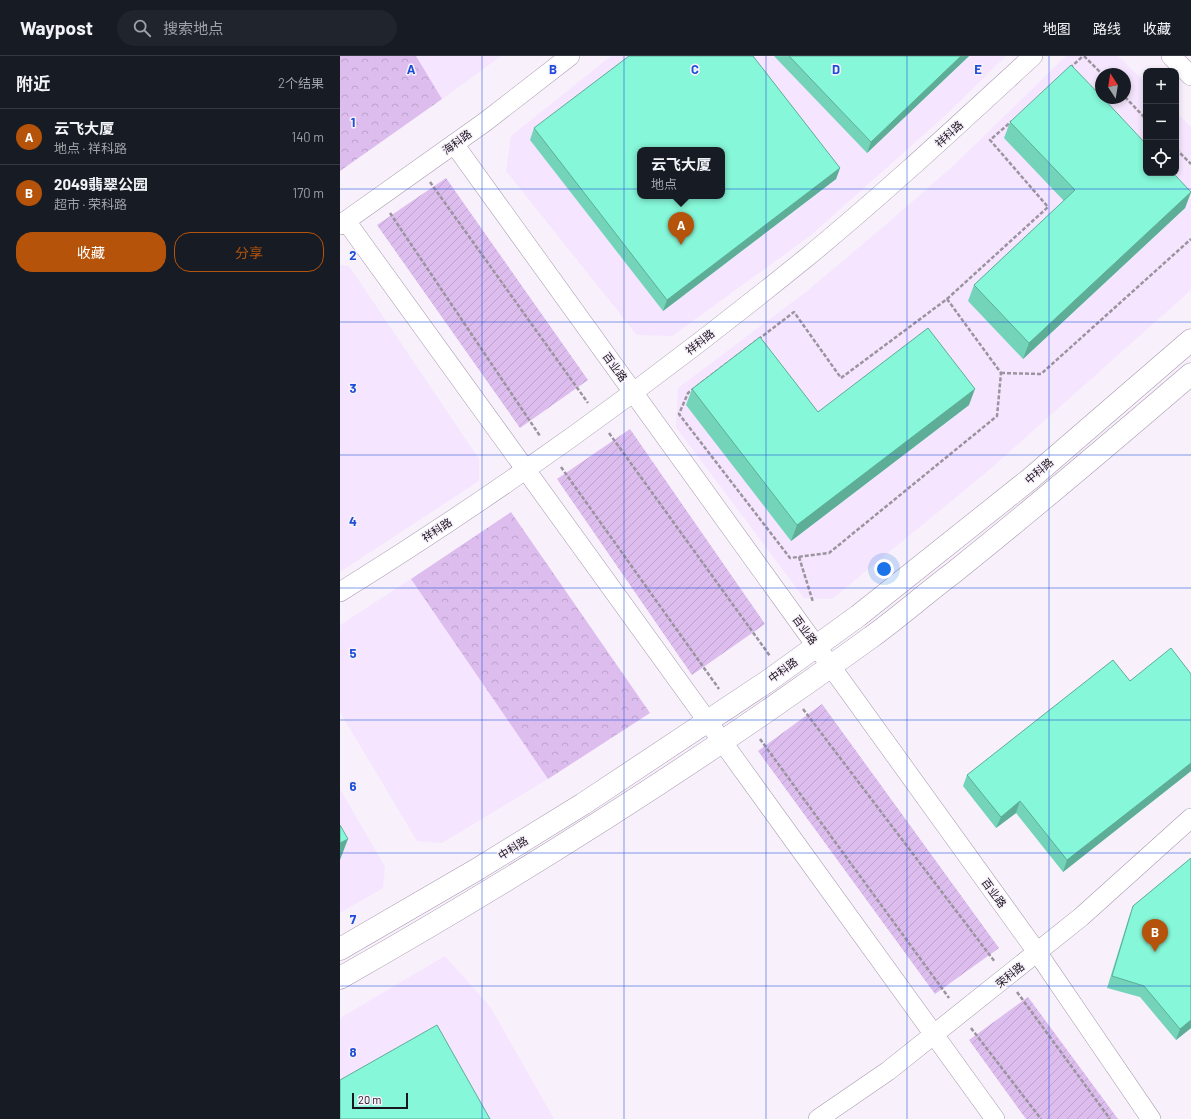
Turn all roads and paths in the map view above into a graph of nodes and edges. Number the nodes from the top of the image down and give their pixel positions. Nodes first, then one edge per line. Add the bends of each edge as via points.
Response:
1 (570, 56) edge
2 (1033, 56) edge
3 (1084, 56) edge
4 (1171, 56) edge
5 (1096, 68) edge
6 (1066, 72) edge
7 (1191, 76) edge
8 (1131, 104) edge
9 (1143, 116) edge
10 (1014, 119) edge
11 (454, 144) junction
12 (1179, 152) edge
13 (1191, 164) edge
14 (421, 169) junction
15 (380, 198) junction
16 (343, 223) edge
17 (1191, 239) edge
18 (947, 299) junction
19 (1191, 340) edge
20 (1001, 373) junction
21 (1191, 374) edge
22 (633, 392) junction
23 (598, 418) junction
24 (551, 452) junction
25 (526, 470) junction
26 (799, 557) junction
27 (340, 592) edge
28 (813, 602) dead end
29 (816, 646) junction
30 (831, 666) junction
31 (781, 671) junction
32 (792, 694) junction
33 (731, 706) junction
34 (708, 722) junction
35 (749, 724) junction
36 (722, 742) junction
37 (1191, 818) edge
38 (340, 949) edge
39 (1037, 952) junction
40 (1006, 977) junction
41 (340, 978) edge
42 (960, 1013) junction
43 (934, 1035) junction
44 (818, 1119) edge
45 (995, 1119) edge
46 (1041, 1119) edge
47 (1110, 1119) edge
48 (1151, 1119) edge

1 - 11 street, 海科路
2 - 22 street, 祥科路 via 936,145 807,257 684,355
3 - 5 path
3 - 6 path
4 - 7 street
8 - 9 path
10 - 18 path via 990,140 1048,208
11 - 14 street, 海科路
11 - 22 street, 百业路
12 - 13 path
14 - 15 street, 海科路
14 - 23 path
15 - 16 street, 海科路
15 - 24 path
16 - 25 street
17 - 20 path via 1041,374
18 - 20 path
18 - 26 path via 841,378 794,312 688,393 680,414 790,558
19 - 29 street, 中科路 via 1030,479 858,616
20 - 26 path via 997,416 830,553
21 - 30 street via 1046,498 873,636
22 - 23 street, 祥科路
22 - 29 street, 百业路
23 - 24 street, 祥科路
23 - 31 path
24 - 25 street, 祥科路
24 - 33 path
25 - 27 street, 祥科路
25 - 34 street
26 - 28 path
29 - 30 street, 百业路
29 - 31 street, 中科路
30 - 32 street
30 - 39 street, 百业路
31 - 33 street, 中科路
32 - 35 street
32 - 40 path
33 - 34 street, 中科路
34 - 36 street
34 - 38 street, 中科路 via 489,862
35 - 36 street
35 - 42 path
36 - 41 street via 556,850
36 - 43 street
37 - 39 street, 荣科路 via 1081,917
39 - 40 street, 荣科路
39 - 48 street, 百业路
40 - 42 street, 荣科路
40 - 47 path
42 - 43 street, 荣科路
42 - 46 path
43 - 44 street, 荣科路
43 - 45 street

